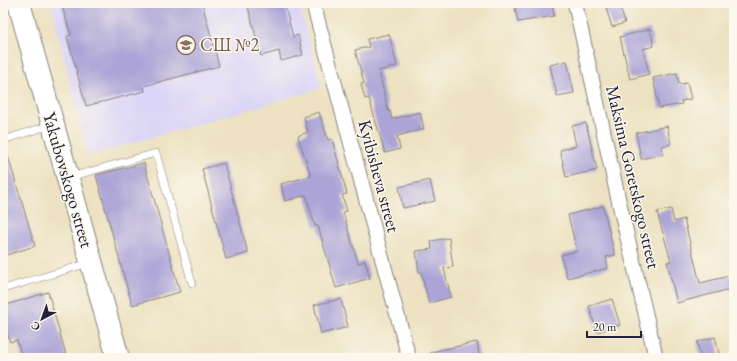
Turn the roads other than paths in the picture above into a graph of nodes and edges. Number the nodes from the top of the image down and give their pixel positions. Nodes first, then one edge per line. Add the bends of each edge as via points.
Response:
1 (19, 3) edge
2 (312, 3) edge
3 (575, 3) edge
4 (53, 125) junction
5 (3, 140) edge
6 (67, 177) junction
7 (91, 262) junction
8 (192, 283) dead end
9 (3, 289) edge
10 (118, 358) edge
11 (408, 358) edge
12 (656, 358) edge

1 - 4 main road, Yakubovskogo street
2 - 11 street, Kyibisheva street
3 - 12 street, Maksima Goretskogo street
4 - 5 lane
4 - 6 main road, Yakubovskogo street
6 - 7 main road, Yakubovskogo street
6 - 8 lane via 156,153
7 - 9 lane
7 - 10 main road, Yakubovskogo street

